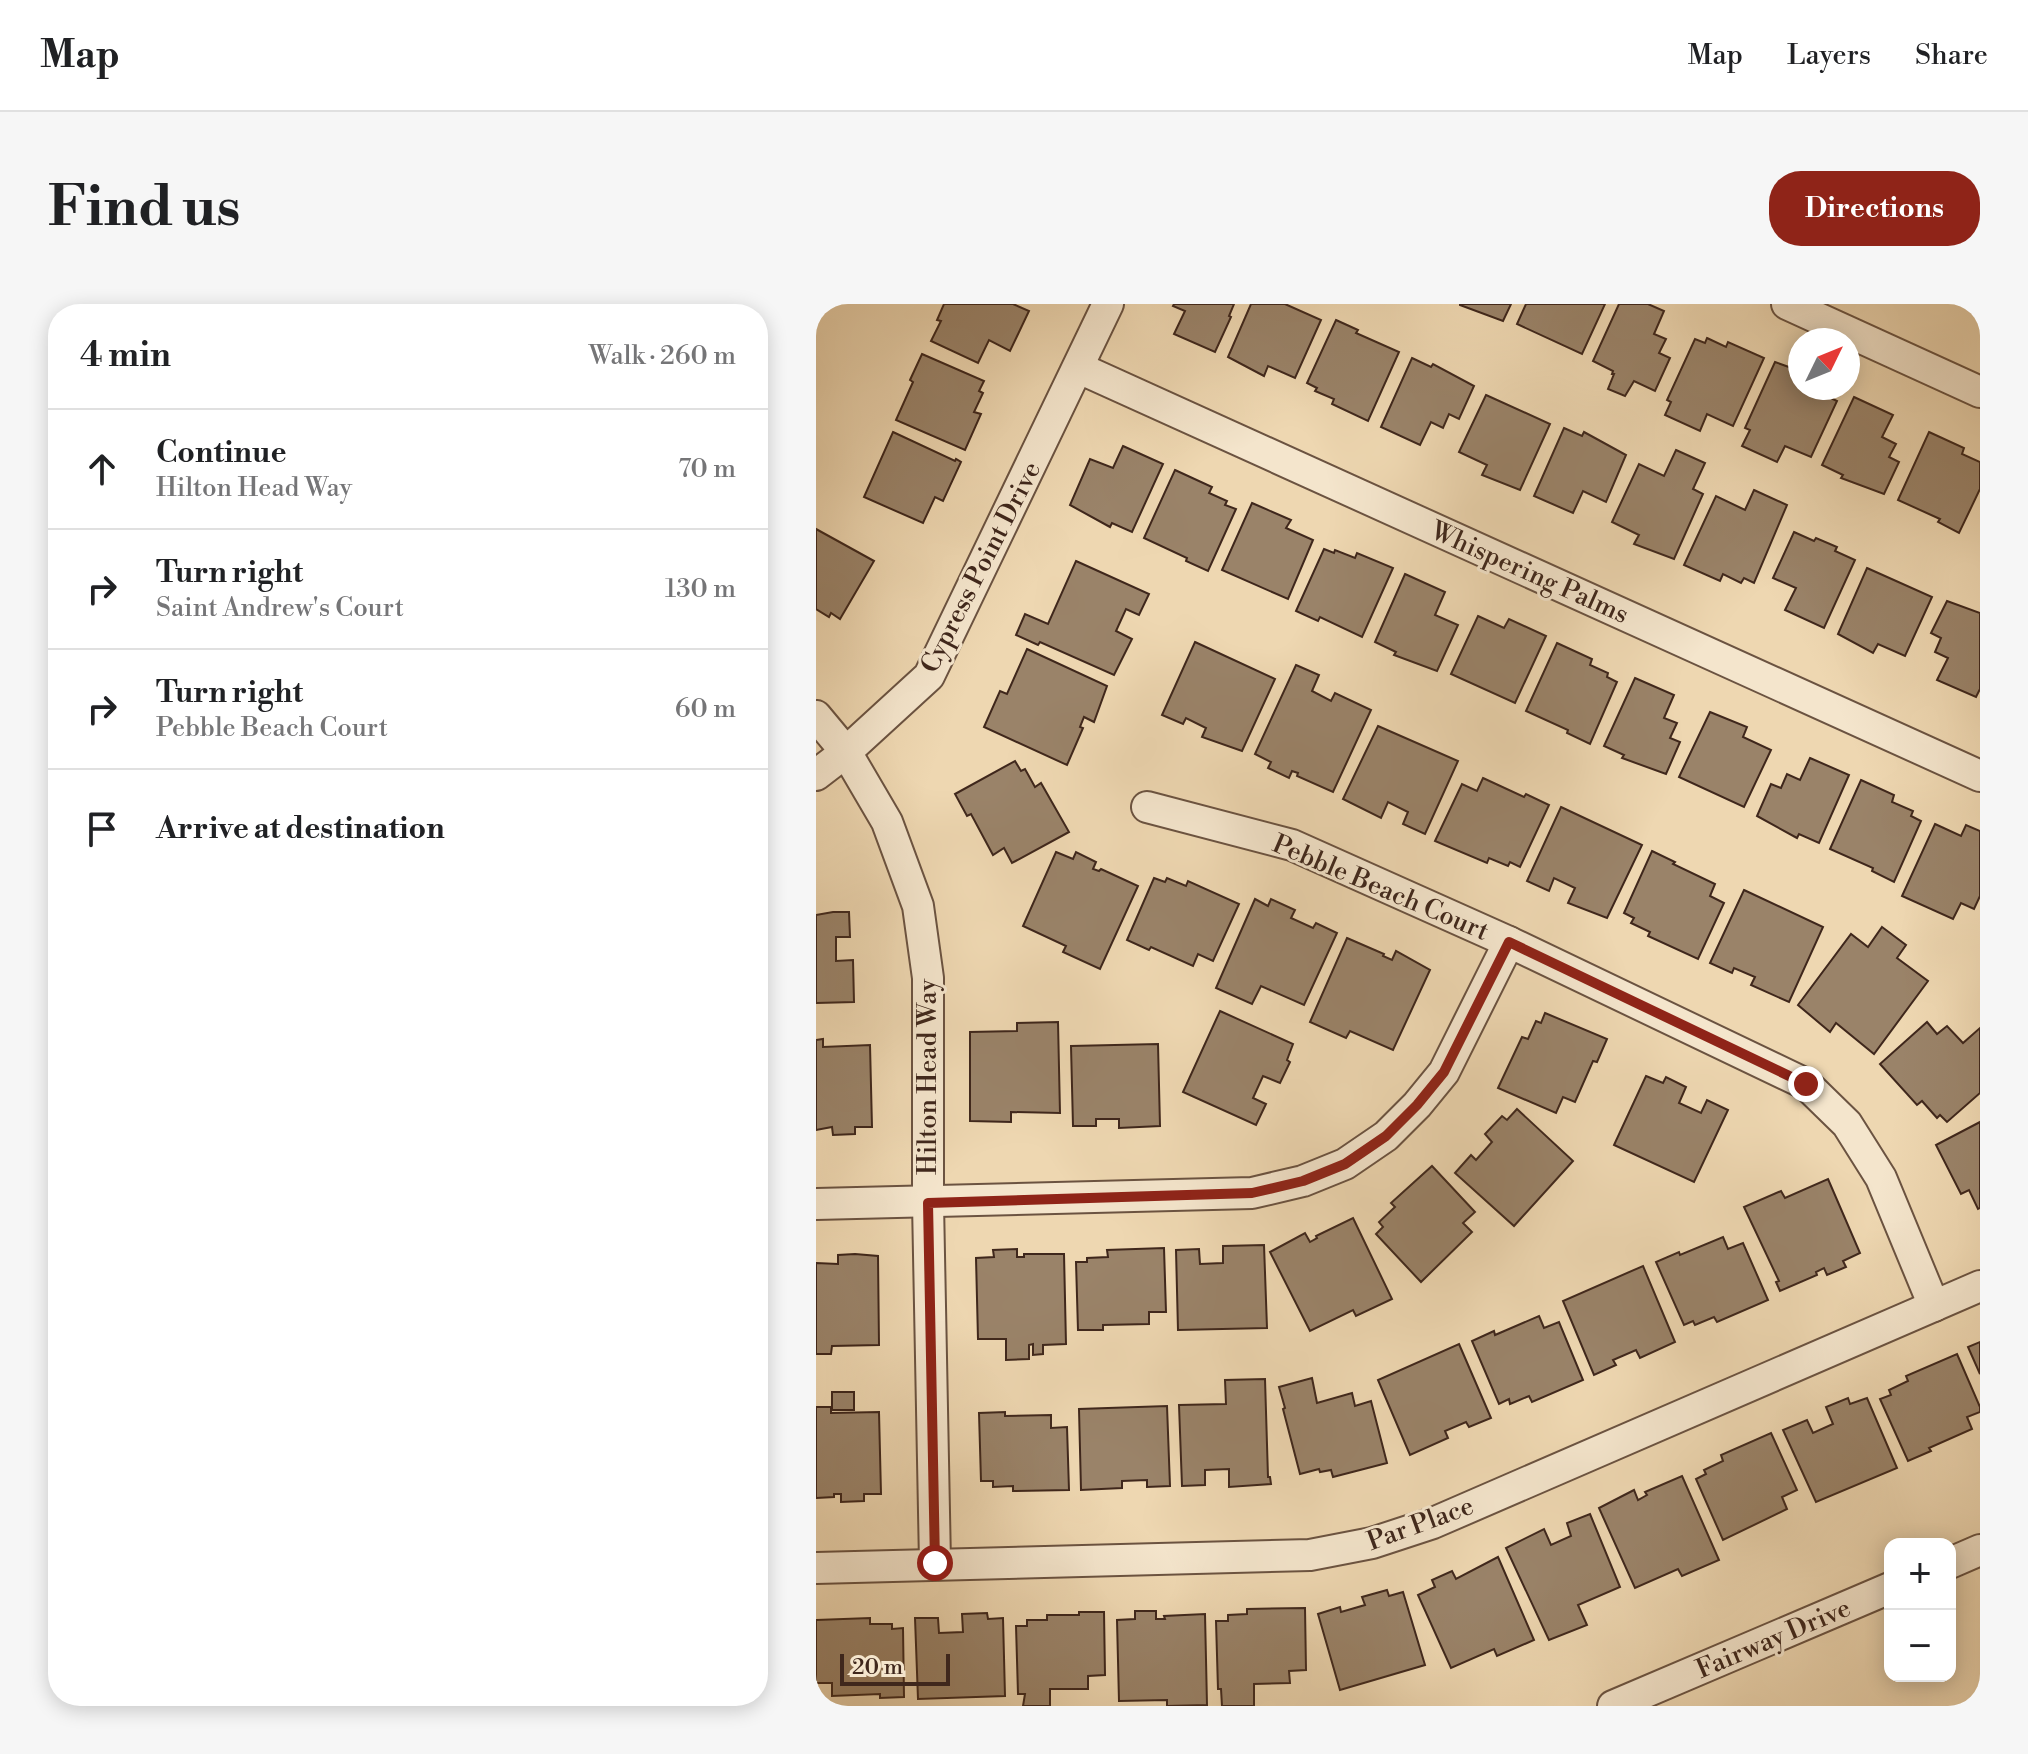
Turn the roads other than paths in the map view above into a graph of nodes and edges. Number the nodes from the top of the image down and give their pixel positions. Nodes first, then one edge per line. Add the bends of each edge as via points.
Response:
1 (1108, 304) edge
2 (1787, 304) edge
3 (1079, 368) junction
4 (1980, 392) edge
5 (816, 716) edge
6 (846, 752) junction
7 (816, 775) edge
8 (1980, 776) edge
9 (1147, 807) dead end
10 (1509, 942) junction
11 (928, 1203) junction
12 (816, 1204) edge
13 (1980, 1286) edge
14 (1934, 1306) junction
15 (1980, 1550) edge
16 (1956, 1560) edge
17 (935, 1563) junction
18 (816, 1568) edge
19 (1884, 1591) edge
20 (1613, 1706) edge

1 - 3 street, Cypress Point Drive
2 - 4 street
3 - 6 street, Cypress Point Drive via 929,676
3 - 8 street, Whispering Palms
5 - 6 street, Hilton Head Way
6 - 7 street, Cypress Point Drive
6 - 11 street, Hilton Head Way via 887,822 918,906 928,978
9 - 10 street, Pebble Beach Court via 1292,845
10 - 11 street via 1444,1072 1386,1136 1345,1164 1252,1193
10 - 14 street, Pebble Beach Court via 1806,1084 1847,1124 1881,1178
11 - 12 street
11 - 17 street, Hilton Head Way
13 - 14 street, Par Place
14 - 17 street, Par Place via 1433,1523 1372,1543 1310,1555
15 - 16 street
17 - 18 street, Par Place
19 - 20 street, Fairway Drive

